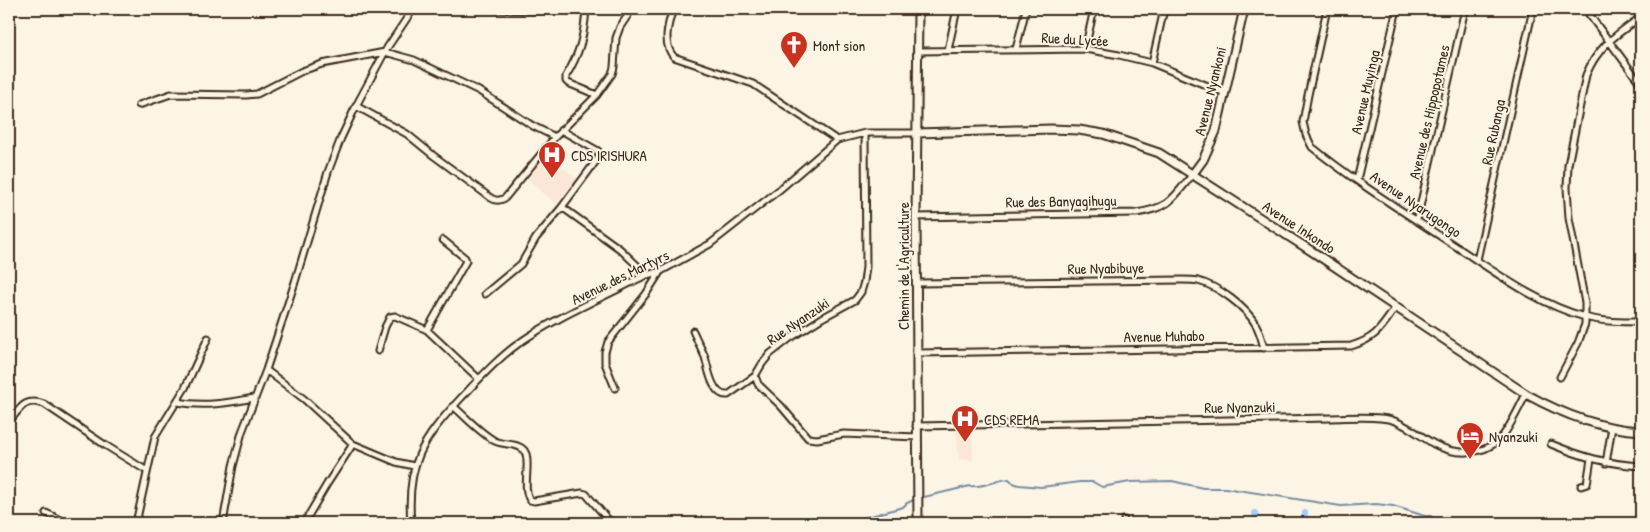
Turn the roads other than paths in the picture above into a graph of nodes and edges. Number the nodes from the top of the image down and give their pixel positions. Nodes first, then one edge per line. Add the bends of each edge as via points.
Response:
1 (413, 9) edge
2 (494, 9) edge
3 (632, 9) edge
4 (673, 9) edge
5 (918, 9) edge
6 (957, 9) edge
7 (1026, 9) edge
8 (1094, 9) edge
9 (1164, 9) edge
10 (1244, 9) edge
11 (1327, 9) edge
12 (1397, 9) edge
13 (1465, 9) edge
14 (1533, 9) edge
15 (1584, 9) edge
16 (586, 10) edge
17 (1641, 17) edge
18 (1608, 41) junction
19 (1016, 49) junction
20 (1085, 49) junction
21 (948, 50) junction
22 (917, 51) junction
23 (385, 52) junction
24 (1152, 63) junction
25 (1641, 84) edge
26 (1225, 93) junction
27 (597, 95) junction
28 (139, 105) dead end
29 (356, 106) junction
30 (561, 130) junction
31 (866, 133) junction
32 (917, 133) junction
33 (555, 137) junction
34 (836, 140) junction
35 (1192, 175) junction
36 (1357, 180) junction
37 (562, 207) junction
38 (916, 217) junction
39 (1417, 220) junction
40 (443, 240) dead end
41 (1477, 260) junction
42 (661, 271) junction
43 (647, 275) junction
44 (916, 284) junction
45 (486, 294) dead end
46 (1396, 308) junction
47 (1586, 317) junction
48 (1641, 322) edge
49 (427, 330) junction
50 (692, 331) dead end
51 (208, 338) dead end
52 (1264, 348) junction
53 (378, 351) dead end
54 (916, 353) junction
55 (266, 370) junction
56 (755, 376) junction
57 (1560, 377) dead end
58 (479, 379) junction
59 (615, 388) dead end
60 (1526, 394) junction
61 (254, 398) junction
62 (176, 402) junction
63 (453, 406) junction
64 (9, 422) edge
65 (916, 426) junction
66 (1612, 428) junction
67 (1641, 431) edge
68 (916, 437) junction
69 (354, 444) junction
70 (1551, 444) dead end
71 (1591, 459) junction
72 (1606, 463) junction
73 (414, 466) junction
74 (1641, 466) edge
75 (147, 471) junction
76 (1582, 486) dead end
77 (46, 513) dead end
78 (68, 523) edge
79 (136, 523) edge
80 (222, 523) edge
81 (304, 523) edge
82 (411, 523) edge
83 (610, 523) edge
84 (918, 523) edge

1 - 23 street
2 - 16 street
3 - 27 street via 616,38 612,74
4 - 34 street via 667,46 674,57 753,84
5 - 22 street, Chemin de l'Agriculture
6 - 21 street
7 - 19 street
8 - 20 street
9 - 24 street
10 - 26 street, Avenue Nyankoni
11 - 36 street, Avenue Nyarugongo via 1304,129 1312,148
12 - 36 street, Avenue Muyinga
13 - 39 street, Avenue des Hippopotames
14 - 41 street, Rue Rubanga
15 - 18 street
16 - 27 street via 582,41 566,81
17 - 18 street
18 - 25 street
18 - 47 street via 1591,62 1586,75 1568,165 1569,218
19 - 20 street, Rue du Lycée
19 - 21 street, Rue du Lycée
20 - 24 street, Rue du Lycée
21 - 22 street, Rue du Lycée
22 - 32 street, Chemin de l'Agriculture
23 - 28 street via 302,70 257,94 171,94
23 - 29 street
23 - 33 street via 414,60 479,91
24 - 26 street, Rue du Lycée
26 - 35 street, Avenue Nyankoni via 1216,131
27 - 30 street
29 - 33 street via 407,134 496,200 505,198
29 - 55 street via 325,179
30 - 33 street
30 - 37 street via 599,153
31 - 32 street, Avenue des Martyrs
31 - 34 street, Avenue des Martyrs
31 - 56 street, Rue Nyanzuki via 866,267 861,292 854,300 770,354
32 - 35 street, Avenue Inkondo via 1080,130 1103,134 1158,153
32 - 38 street, Chemin de l'Agriculture
34 - 42 street, Avenue des Martyrs via 710,244
35 - 38 street, Rue des Banyagihugu via 1166,205 1154,210
35 - 46 street, Avenue Inkondo
36 - 39 street, Avenue Nyarugongo
37 - 43 street via 620,249
37 - 45 street via 536,238 521,264
38 - 44 street, Chemin de l'Agriculture
39 - 41 street, Avenue Nyarugongo
40 - 49 street via 466,261
41 - 47 street, Avenue Nyarugongo via 1548,303
42 - 43 street, Avenue des Martyrs
42 - 59 street via 608,342 606,363
43 - 58 street, Avenue des Martyrs via 522,341
44 - 52 street, Rue Nyabibuye via 1198,281 1233,299 1245,310 1257,326
44 - 54 street, Chemin de l'Agriculture
46 - 52 street, Avenue Muhabo via 1376,334 1365,342 1351,346
46 - 60 street, Avenue Inkondo
47 - 48 street, Avenue Nyarugongo
47 - 57 street via 1582,333
49 - 53 street via 399,317 390,317
49 - 58 street
50 - 56 street via 704,355 709,377 720,394 728,395
51 - 62 street
52 - 54 street, Avenue Muhabo
54 - 65 street, Chemin de l'Agriculture
55 - 61 street
55 - 69 street
56 - 68 street via 758,384 808,438 844,434
58 - 63 street, Avenue des Martyrs
60 - 65 street, Rue Nyanzuki via 1499,440 1473,452 1458,453 1436,445 1405,425 1378,418
60 - 66 street, Avenue Inkondo via 1560,411
61 - 62 street via 221,404
61 - 80 street via 233,466
62 - 75 street via 155,437
63 - 73 street, Avenue des Martyrs via 426,439
63 - 83 street via 495,440 523,449 530,500 586,494
64 - 75 street via 24,404 44,404
65 - 68 street, Chemin de l'Agriculture
66 - 67 street, Avenue Inkondo
66 - 72 street
68 - 84 street, Chemin de l'Agriculture
69 - 73 street
69 - 81 street
70 - 71 street
71 - 72 street
71 - 76 street via 1587,484
72 - 74 street
73 - 82 street, Avenue des Martyrs
75 - 79 street
77 - 78 street

